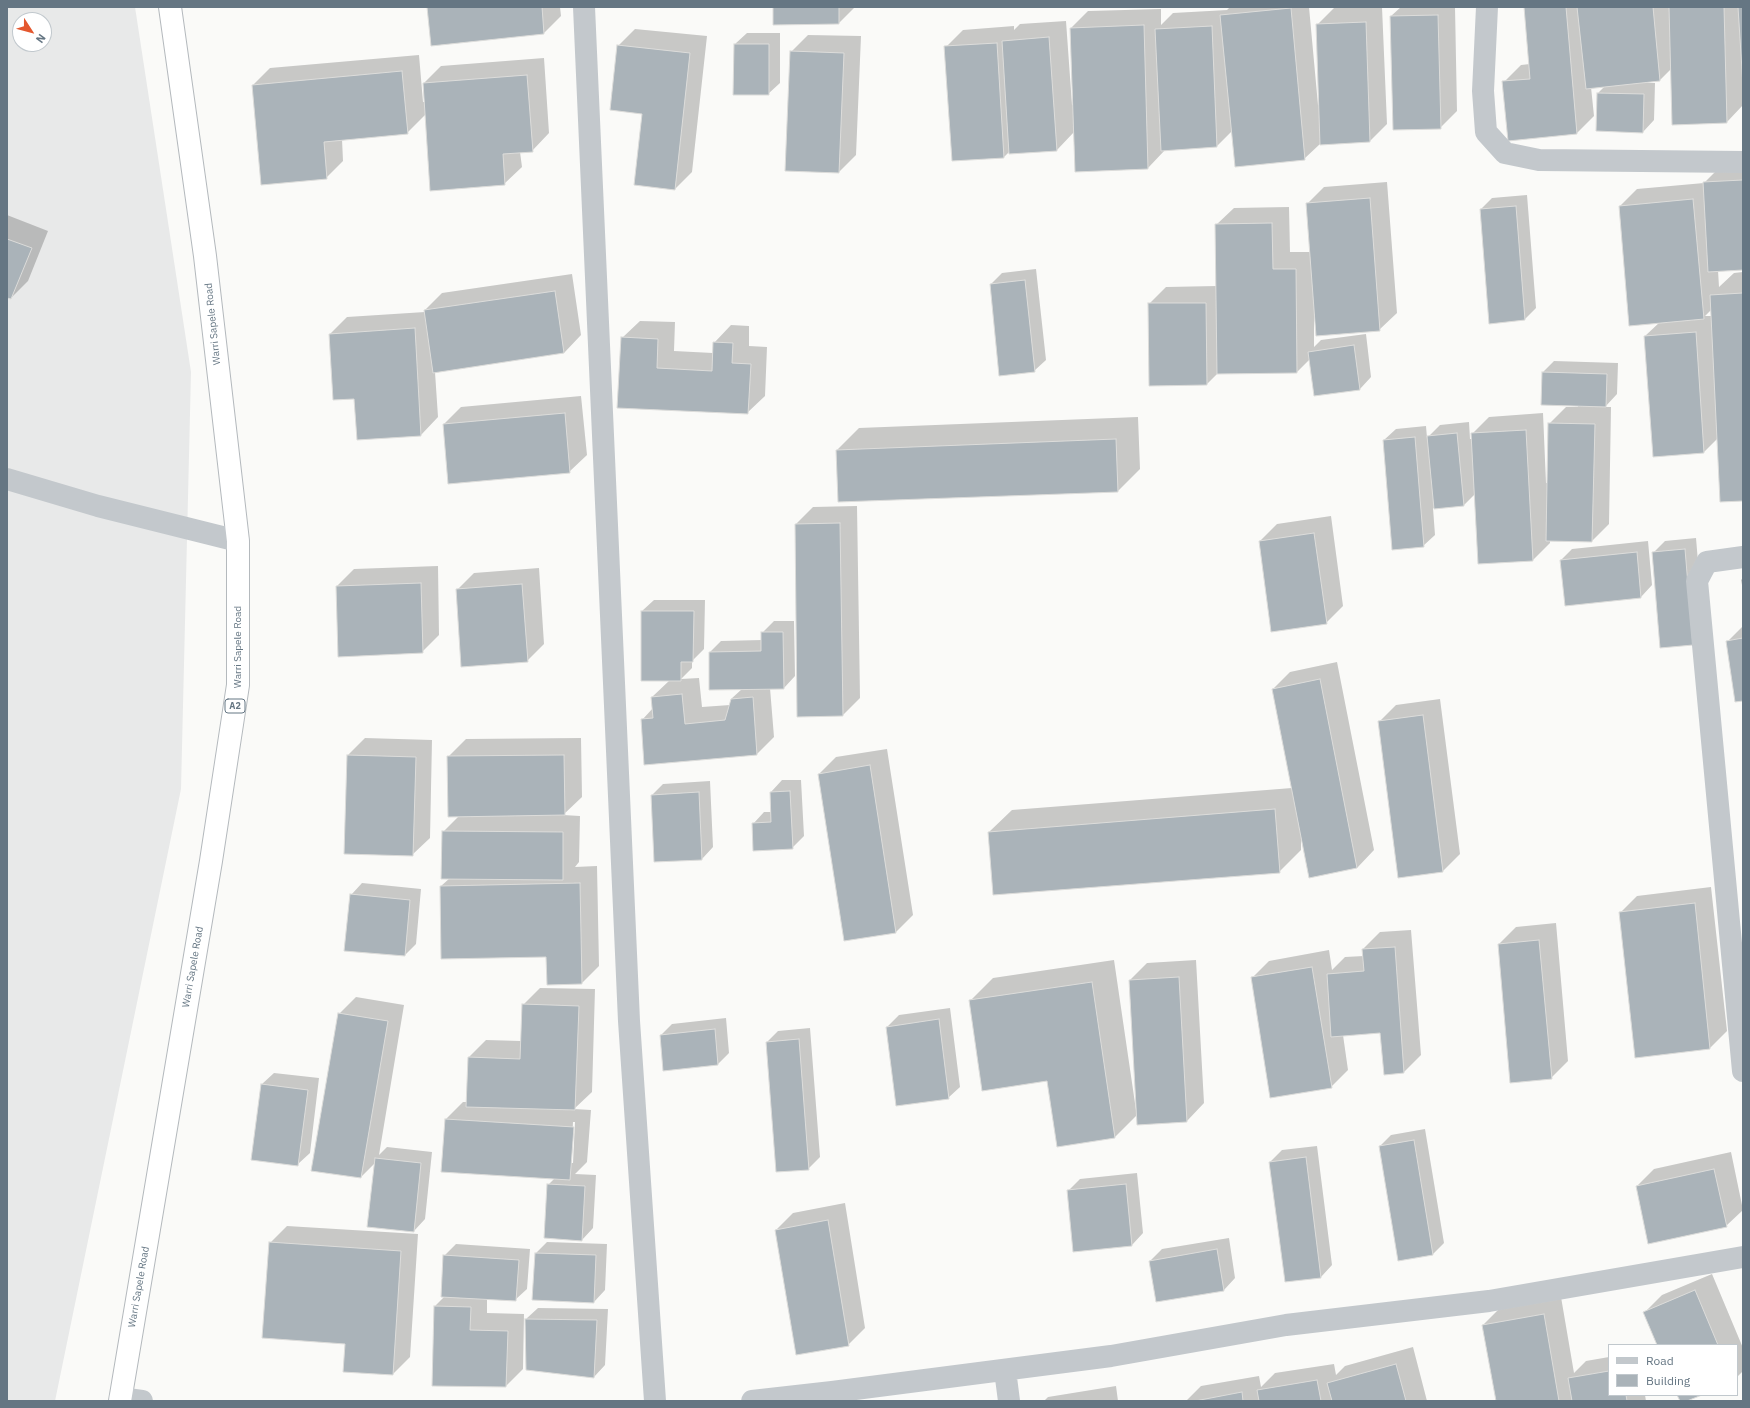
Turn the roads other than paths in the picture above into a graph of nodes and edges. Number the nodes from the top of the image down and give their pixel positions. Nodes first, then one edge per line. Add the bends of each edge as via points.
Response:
1 (170, 7) edge
2 (584, 7) edge
3 (1487, 7) edge
4 (1743, 162) edge
5 (7, 479) edge
6 (238, 541) junction
7 (1743, 557) edge
8 (1743, 1071) edge
9 (1743, 1257) edge
10 (1005, 1370) junction
11 (120, 1400) edge
12 (142, 1401) edge
13 (654, 1401) edge
14 (752, 1401) edge
15 (1009, 1401) edge

1 - 6 highway, Warri Sapele Road / A2 via 205,256
2 - 13 street via 629,1021
3 - 4 street via 1483,91 1486,132 1505,153 1539,160
5 - 6 street via 98,506
6 - 11 highway, Warri Sapele Road / A2 via 238,685 211,861
7 - 8 street via 1707,562 1696,581
9 - 10 street via 1489,1301 1286,1325 1111,1356
10 - 14 street
10 - 15 street
11 - 12 street

